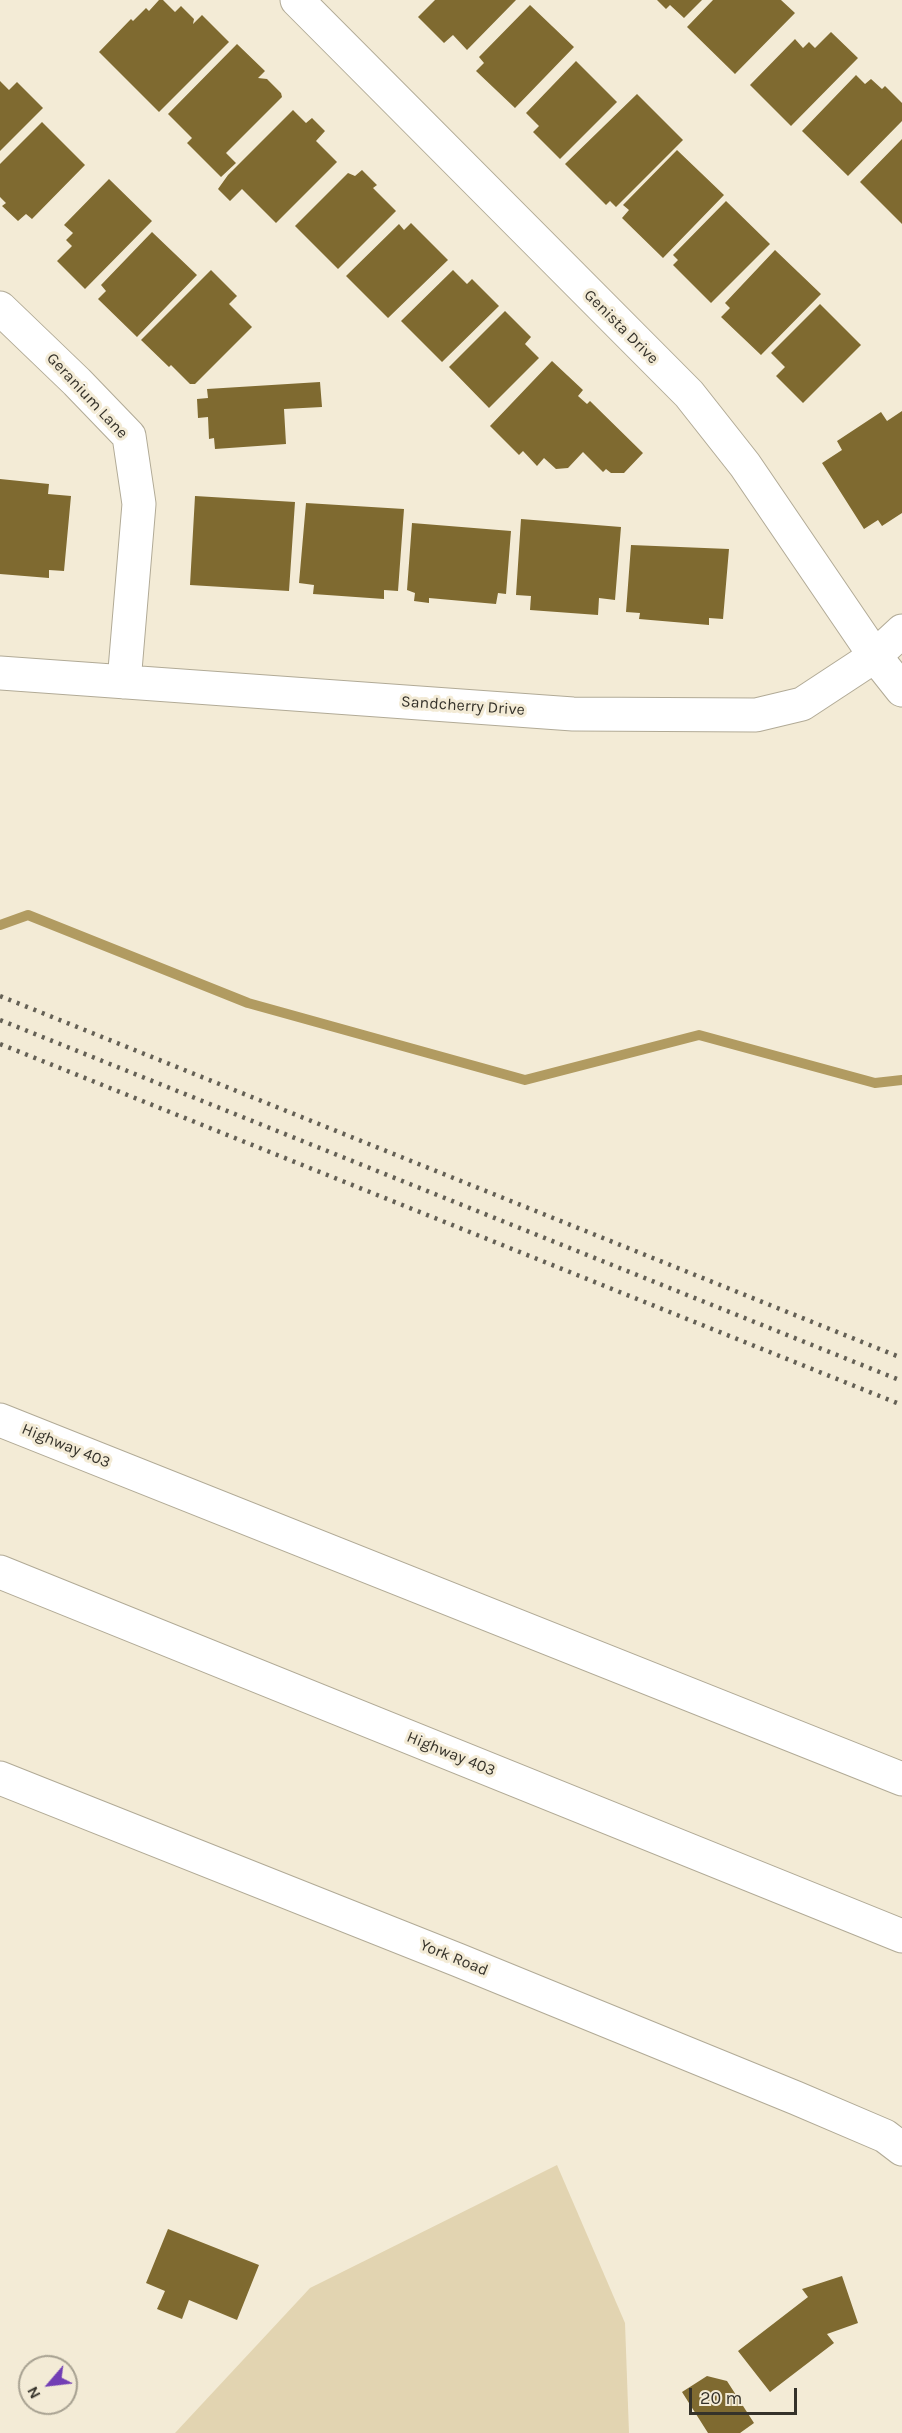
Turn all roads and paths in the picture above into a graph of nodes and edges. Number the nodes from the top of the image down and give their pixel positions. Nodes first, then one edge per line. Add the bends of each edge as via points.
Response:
1 (297, 0) edge
2 (0, 308) edge
3 (902, 631) edge
4 (875, 656) junction
5 (0, 673) edge
6 (124, 682) junction
7 (902, 690) edge
8 (0, 1420) edge
9 (0, 1572) edge
10 (0, 1778) edge
11 (902, 1779) edge
12 (902, 1936) edge
13 (902, 2149) edge

1 - 4 main road, Genista Drive via 689,394 745,465
2 - 6 main road, Geranium Lane via 129,436 139,504
3 - 4 main road, Sandcherry Drive
4 - 6 main road, Sandcherry Drive via 802,704 756,715 573,714
4 - 7 main road, Genista Drive
5 - 6 main road, Sandcherry Drive
8 - 11 main road, Highway 403
9 - 12 main road, Highway 403
10 - 13 main road, York Road via 796,2097 885,2136

